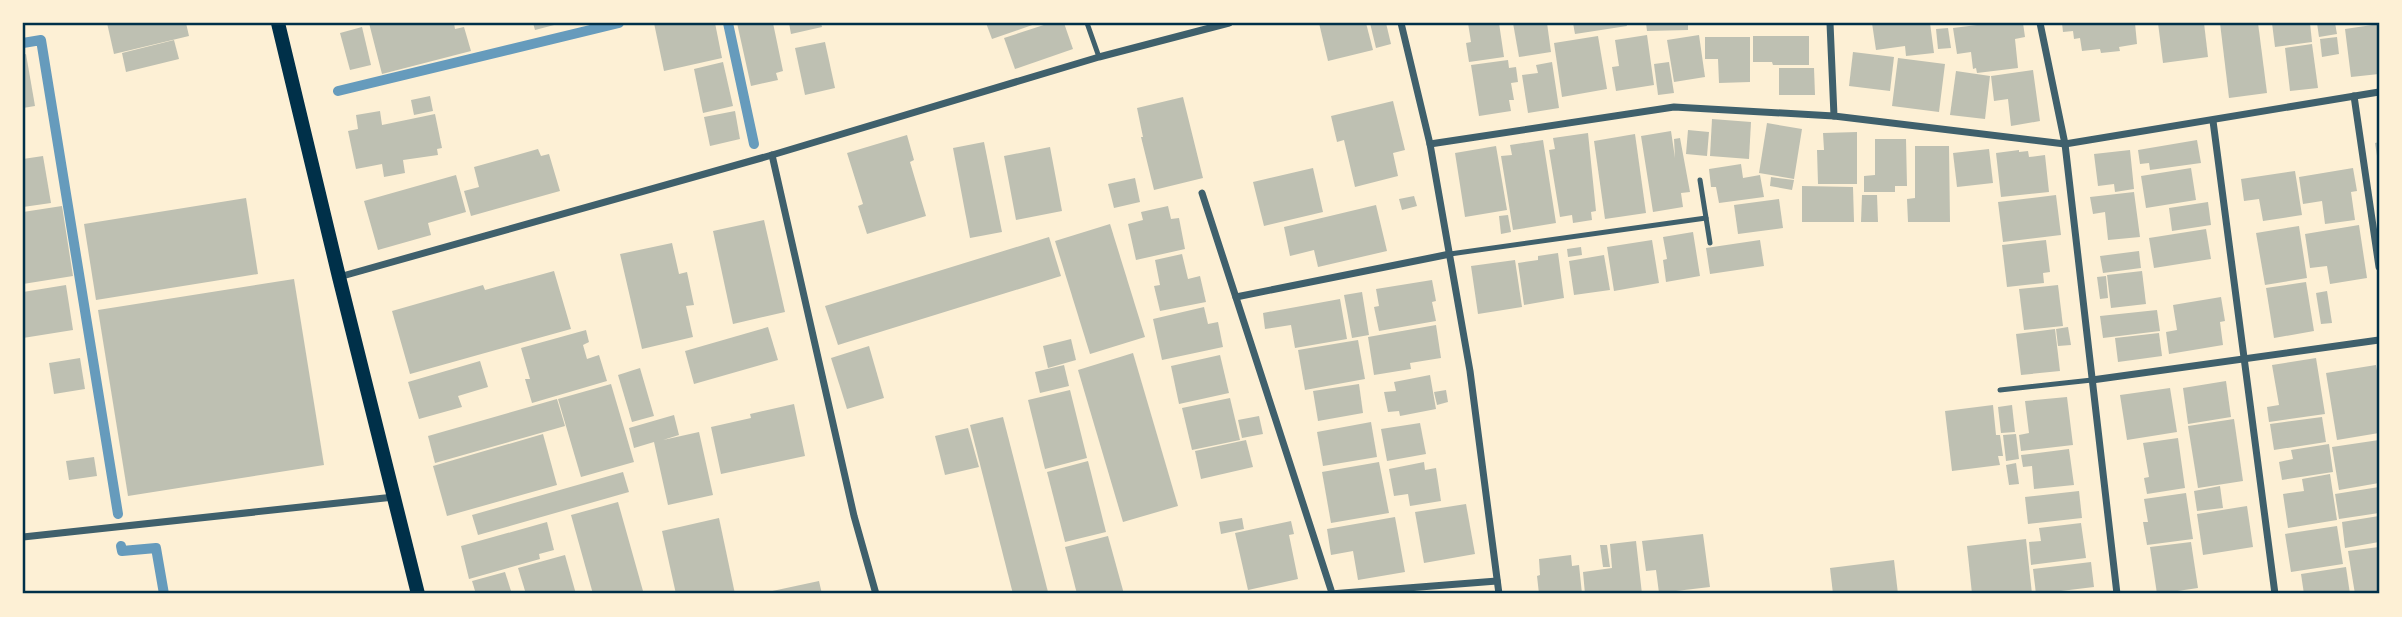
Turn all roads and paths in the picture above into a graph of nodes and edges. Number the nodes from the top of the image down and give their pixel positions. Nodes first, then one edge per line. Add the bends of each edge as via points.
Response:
1 (278, 23) edge
2 (1087, 23) edge
3 (1228, 23) edge
4 (1401, 23) edge
5 (1830, 23) edge
6 (2040, 23) edge
7 (1099, 57) junction
8 (2379, 92) edge
9 (2354, 96) junction
10 (1834, 116) junction
11 (2213, 121) junction
12 (1430, 144) junction
13 (2065, 144) junction
14 (772, 155) junction
15 (1700, 180) dead end
16 (1202, 193) dead end
17 (1706, 218) junction
18 (1710, 243) dead end
19 (1450, 254) junction
20 (2379, 267) edge
21 (339, 277) junction
22 (1236, 297) junction
23 (2379, 340) edge
24 (2243, 359) junction
25 (2092, 380) junction
26 (2000, 390) dead end
27 (394, 496) junction
28 (23, 537) edge
29 (1497, 581) junction
30 (418, 594) edge
31 (876, 594) edge
32 (1330, 594) edge
33 (1347, 594) edge
34 (1499, 594) edge
35 (2117, 594) edge
36 (2275, 594) edge

1 - 21 main road
2 - 7 lane
3 - 7 street
4 - 12 street
5 - 10 street
6 - 13 street
7 - 14 street
8 - 9 street
9 - 11 street
9 - 20 street
10 - 12 street via 1674,107
10 - 13 street
11 - 13 street
11 - 24 street
12 - 19 street
13 - 25 street
14 - 21 street
14 - 31 street
15 - 17 lane
16 - 22 street
17 - 18 lane
17 - 19 lane
19 - 22 street
19 - 29 street via 1471,371
21 - 27 main road
22 - 32 street
23 - 24 street
24 - 25 street
24 - 36 street
25 - 26 lane
25 - 35 street
27 - 28 street
27 - 30 main road
29 - 33 street
29 - 34 street
32 - 33 street

